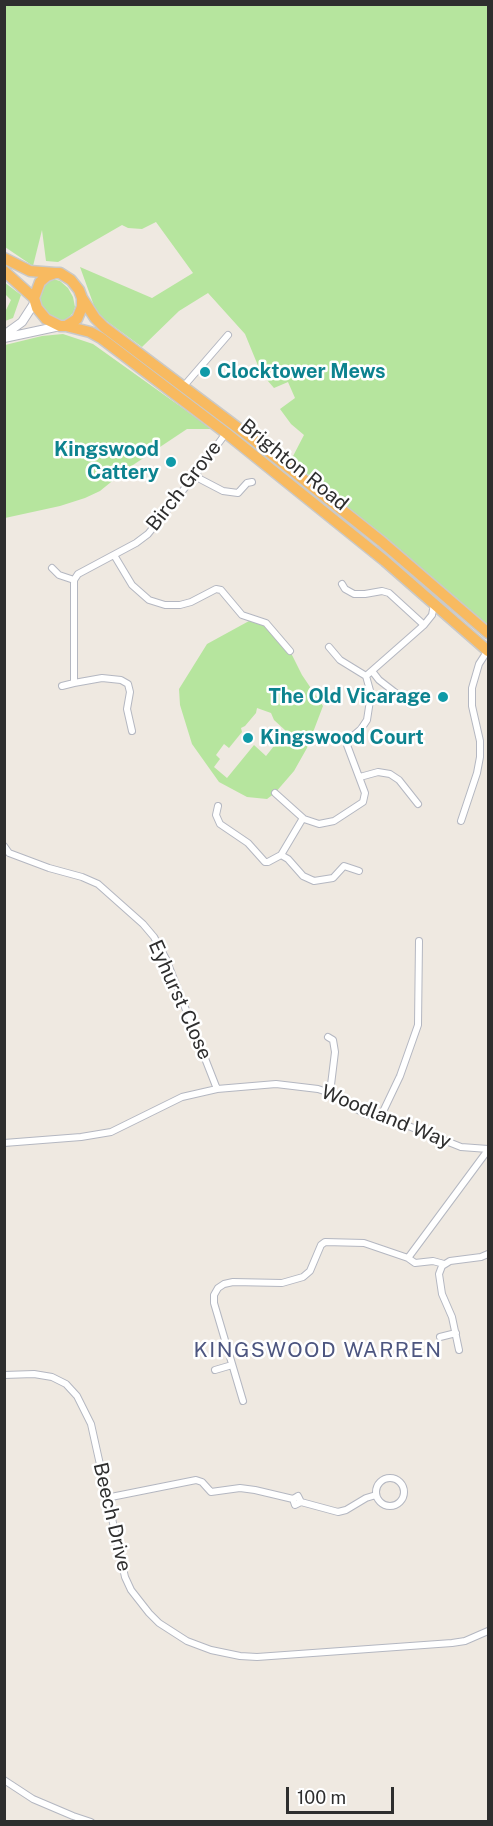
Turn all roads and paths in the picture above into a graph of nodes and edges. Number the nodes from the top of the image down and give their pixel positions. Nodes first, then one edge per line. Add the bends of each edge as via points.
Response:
1 (4, 258) edge
2 (4, 271) edge
3 (56, 273) junction
4 (82, 298) junction
5 (34, 300) junction
6 (63, 326) junction
7 (228, 335) dead end
8 (4, 336) edge
9 (183, 387) junction
10 (226, 433) junction
11 (196, 474) junction
12 (252, 482) dead end
13 (114, 555) junction
14 (52, 568) dead end
15 (74, 580) junction
16 (342, 585) dead end
17 (434, 604) junction
18 (424, 625) junction
19 (489, 633) edge
20 (329, 647) dead end
21 (488, 650) edge
22 (290, 651) dead end
23 (369, 673) junction
24 (74, 683) junction
25 (62, 686) dead end
26 (410, 704) dead end
27 (132, 731) dead end
28 (360, 777) junction
29 (275, 793) dead end
30 (418, 804) dead end
31 (218, 806) dead end
32 (303, 818) junction
33 (461, 821) dead end
34 (4, 846) edge
35 (7, 854) edge
36 (281, 855) junction
37 (359, 872) dead end
38 (419, 941) dead end
39 (328, 1037) dead end
40 (217, 1089) junction
41 (330, 1093) junction
42 (380, 1118) junction
43 (4, 1143) edge
44 (489, 1149) edge
45 (489, 1254) edge
46 (408, 1258) junction
47 (444, 1264) junction
48 (456, 1333) junction
49 (440, 1337) dead end
50 (459, 1350) dead end
51 (232, 1365) junction
52 (215, 1370) dead end
53 (4, 1375) edge
54 (243, 1401) dead end
55 (376, 1495) junction
56 (106, 1498) junction
57 (489, 1631) edge
58 (4, 1780) edge
59 (72, 1819) edge
60 (91, 1821) edge

1 - 3 highway via 30,271
2 - 5 highway
3 - 4 highway via 71,280
3 - 5 highway via 40,282
4 - 6 highway via 79,316
4 - 9 highway, Brighton Road via 99,323
5 - 6 highway via 46,319
5 - 8 street via 22,322
6 - 8 street
6 - 10 highway, Brighton Road via 101,338
7 - 9 street
9 - 19 highway, Brighton Road via 381,541
10 - 11 street, Birch Grove
10 - 17 highway, Brighton Road
11 - 12 street via 223,491 238,493
11 - 13 street, Birch Grove via 148,534
13 - 15 street, Birch Grove
13 - 22 street via 132,585 149,600 180,605 221,590 242,615 266,623
14 - 15 street
15 - 24 street
16 - 18 street via 354,594 389,593
17 - 18 street
17 - 21 highway, Brighton Road
18 - 23 street
20 - 23 street via 340,660
21 - 33 street via 472,688 480,757
23 - 26 street
23 - 28 street via 367,720 346,745
24 - 25 street
24 - 27 street via 102,678 128,684 127,709
28 - 30 street via 378,772 390,774
28 - 32 street via 366,796 360,805 329,823 314,824
29 - 32 street
31 - 36 street via 220,824 248,843 262,860 268,862
32 - 36 street
34 - 35 street, Eyhurst Close
35 - 40 street, Eyhurst Close via 90,880 149,930 166,959
36 - 37 street via 314,881 333,878 344,866
38 - 42 street via 418,1025
39 - 41 street via 333,1040 335,1052
40 - 41 street, Woodland Way via 276,1084
40 - 43 street, Woodland Way via 182,1097 111,1132
41 - 42 street, Woodland Way via 359,1111
42 - 44 street, Woodland Way via 461,1148
44 - 46 street
45 - 47 street
46 - 47 street via 415,1263
46 - 51 street via 364,1243 326,1242 303,1277 282,1283 224,1284 214,1295 214,1303
47 - 48 street via 439,1281
48 - 49 street
48 - 50 street
51 - 52 street
51 - 54 street
53 - 56 street, Beech Drive via 52,1377 77,1396 91,1424
55 - 55 street via 378,1485 386,1479 403,1485 404,1495 399,1503 381,1503
55 - 56 street via 338,1512 301,1502 295,1505 292,1499 255,1490 211,1492 196,1480
56 - 57 street, Beech Drive via 131,1590 159,1623 187,1641 211,1650 257,1657 452,1643
58 - 59 street
59 - 60 street

